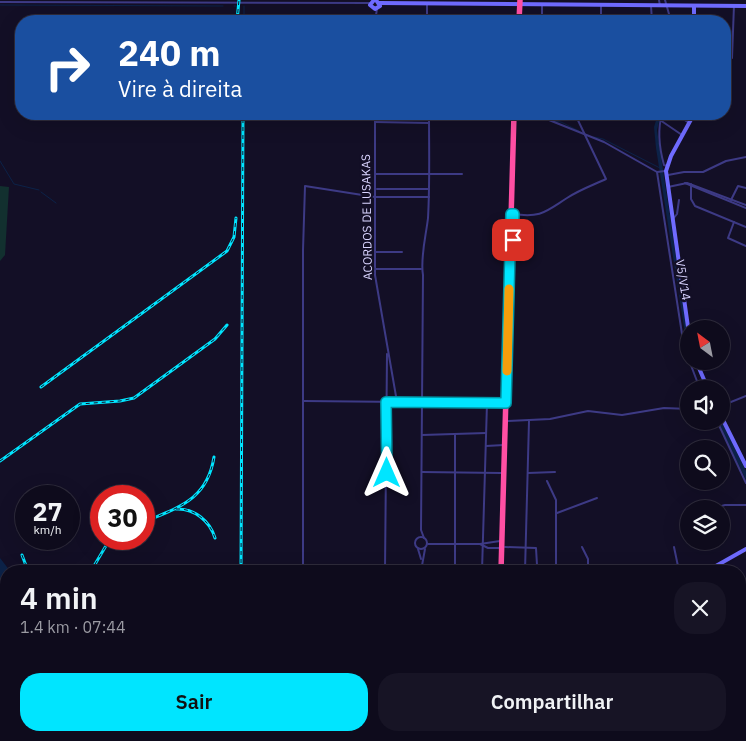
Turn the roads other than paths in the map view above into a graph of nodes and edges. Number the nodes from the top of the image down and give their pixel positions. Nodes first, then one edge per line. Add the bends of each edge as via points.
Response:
1 (659, 0) edge
2 (665, 0) edge
3 (225, 1) edge
4 (0, 2) edge
5 (374, 2) edge
6 (440, 2) edge
7 (519, 2) edge
8 (593, 2) edge
9 (388, 4) junction
10 (427, 4) junction
11 (542, 4) junction
12 (601, 5) junction
13 (667, 5) junction
14 (651, 6) junction
15 (660, 6) junction
16 (694, 6) junction
17 (734, 6) junction
18 (746, 6) edge
19 (378, 8) junction
20 (375, 15) edge
21 (375, 15) edge
22 (427, 15) edge
23 (518, 15) edge
24 (542, 15) edge
25 (601, 15) edge
26 (652, 15) edge
27 (670, 15) edge
28 (694, 15) edge
29 (732, 58) dead end
30 (516, 120) edge
31 (549, 120) edge
32 (578, 120) edge
33 (660, 120) joint
34 (685, 120) edge
35 (691, 120) edge
36 (375, 122) joint
37 (429, 123) joint
38 (689, 123) junction
39 (587, 135) junction
40 (682, 135) junction
41 (746, 157) edge
42 (666, 168) junction
43 (658, 172) junction
44 (376, 174) junction
45 (430, 174) junction
46 (462, 174) dead end
47 (666, 176) junction
48 (691, 185) junction
49 (667, 187) junction
50 (746, 188) edge
51 (376, 189) junction
52 (429, 189) junction
53 (375, 197) junction
54 (429, 197) junction
55 (679, 200) dead end
56 (731, 200) junction
57 (746, 207) edge
58 (512, 214) junction
59 (671, 220) junction
60 (734, 222) junction
61 (746, 227) edge
62 (746, 246) edge
63 (375, 252) junction
64 (402, 252) dead end
65 (375, 269) junction
66 (421, 269) junction
67 (687, 320) edge
68 (388, 350) junction
69 (697, 380) edge
70 (746, 396) edge
71 (304, 400) junction
72 (386, 402) junction
73 (397, 402) junction
74 (422, 402) junction
75 (730, 402) edge
76 (487, 403) junction
77 (506, 403) junction
78 (680, 409) edge
79 (507, 421) junction
80 (529, 421) junction
81 (721, 430) edge
82 (728, 430) edge
83 (486, 433) junction
84 (422, 435) junction
85 (454, 435) junction
86 (504, 445) junction
87 (486, 446) junction
88 (746, 466) edge
89 (422, 472) junction
90 (555, 472) dead end
91 (455, 473) junction
92 (486, 473) junction
93 (504, 473) junction
94 (528, 473) junction
95 (547, 481) dead end
96 (746, 483) edge
97 (597, 498) dead end
98 (730, 505) edge
99 (746, 505) edge
100 (557, 513) junction
101 (422, 530) junction
102 (418, 538) junction
103 (424, 538) junction
104 (484, 543) junction
105 (428, 544) junction
106 (480, 544) junction
107 (455, 545) junction
108 (503, 545) junction
109 (484, 547) junction
110 (582, 547) dead end
111 (674, 547) dead end
112 (425, 548) junction
113 (526, 548) junction
114 (418, 549) junction
115 (746, 549) edge
116 (421, 561) junction
117 (303, 565) edge
118 (385, 565) edge
119 (421, 565) edge
120 (454, 565) edge
121 (482, 565) edge
122 (503, 565) edge
123 (526, 565) joint
124 (536, 565) junction
125 (556, 565) joint
126 (588, 565) edge
127 (678, 565) edge
128 (718, 565) edge

1 - 15 street
2 - 13 street
3 - 4 street
3 - 5 street
5 - 9 street
5 - 19 street
5 - 20 street
6 - 7 street
6 - 10 street
7 - 11 street
7 - 23 highway
8 - 11 street
8 - 12 street
9 - 10 street
9 - 19 street
10 - 22 street
11 - 24 street
12 - 14 street
12 - 25 street
13 - 15 street
13 - 16 street
13 - 27 street
14 - 15 street
14 - 26 street
16 - 17 street
16 - 28 street
17 - 18 street
17 - 29 street
19 - 21 street
30 - 58 highway
31 - 39 street
32 - 39 street
33 - 40 street
33 - 42 street via 660,142
34 - 38 street
35 - 38 street
36 - 37 street
36 - 44 street, ACORDOS DE LUSAKAS
37 - 45 street
38 - 40 street
39 - 43 street
39 - 58 street via 606,179 566,198 545,213 534,216
40 - 42 street
41 - 47 street via 726,160 703,172
42 - 43 street
42 - 47 street
43 - 69 street, V5/V14 via 684,347
44 - 45 street
44 - 51 street, ACORDOS DE LUSAKAS
45 - 46 street
45 - 52 street
47 - 49 street
48 - 49 street
48 - 56 street
48 - 57 street
48 - 60 street via 691,199 695,206
49 - 59 street
50 - 56 street via 738,186
51 - 52 street
51 - 53 street, ACORDOS DE LUSAKAS
52 - 54 street
53 - 54 street
53 - 63 street, ACORDOS DE LUSAKAS
53 - 71 street via 305,186
54 - 66 street
55 - 59 street via 677,214
56 - 57 street
58 - 77 highway
58 - 79 highway
59 - 67 street
60 - 61 street
60 - 62 street via 728,238
63 - 64 street
63 - 65 street, ACORDOS DE LUSAKAS
65 - 66 street
65 - 68 street, ACORDOS DE LUSAKAS
66 - 74 street
68 - 72 street
68 - 73 street
70 - 75 street
71 - 72 street
71 - 117 street
72 - 73 street
72 - 118 street
73 - 74 street
74 - 76 street
74 - 84 street
76 - 77 street
76 - 83 street
77 - 79 highway
78 - 80 street via 622,415 588,411
79 - 80 street
79 - 86 highway
79 - 108 highway
80 - 94 street
81 - 96 street
82 - 88 street
83 - 85 street
83 - 87 street
84 - 85 street
84 - 89 street
85 - 91 street
86 - 87 street
86 - 93 highway
87 - 92 street
89 - 91 street
89 - 101 street
90 - 94 street
91 - 92 street
91 - 107 street
92 - 93 street
92 - 104 street
93 - 108 highway
94 - 113 street
95 - 100 street via 556,500
97 - 100 street
98 - 99 street
100 - 125 street
101 - 102 street
101 - 103 street
102 - 103 street
102 - 114 street via 415,544
103 - 105 street
104 - 106 street
104 - 108 street
104 - 109 street
105 - 107 street
105 - 112 street
106 - 107 street
106 - 109 street
107 - 120 street
108 - 109 street
108 - 113 street
108 - 122 highway
109 - 121 street
110 - 126 street
111 - 127 street
112 - 114 street
112 - 116 street
113 - 123 street
113 - 124 street via 536,548
114 - 116 street
115 - 128 street
116 - 119 street
123 - 124 street
124 - 125 street

